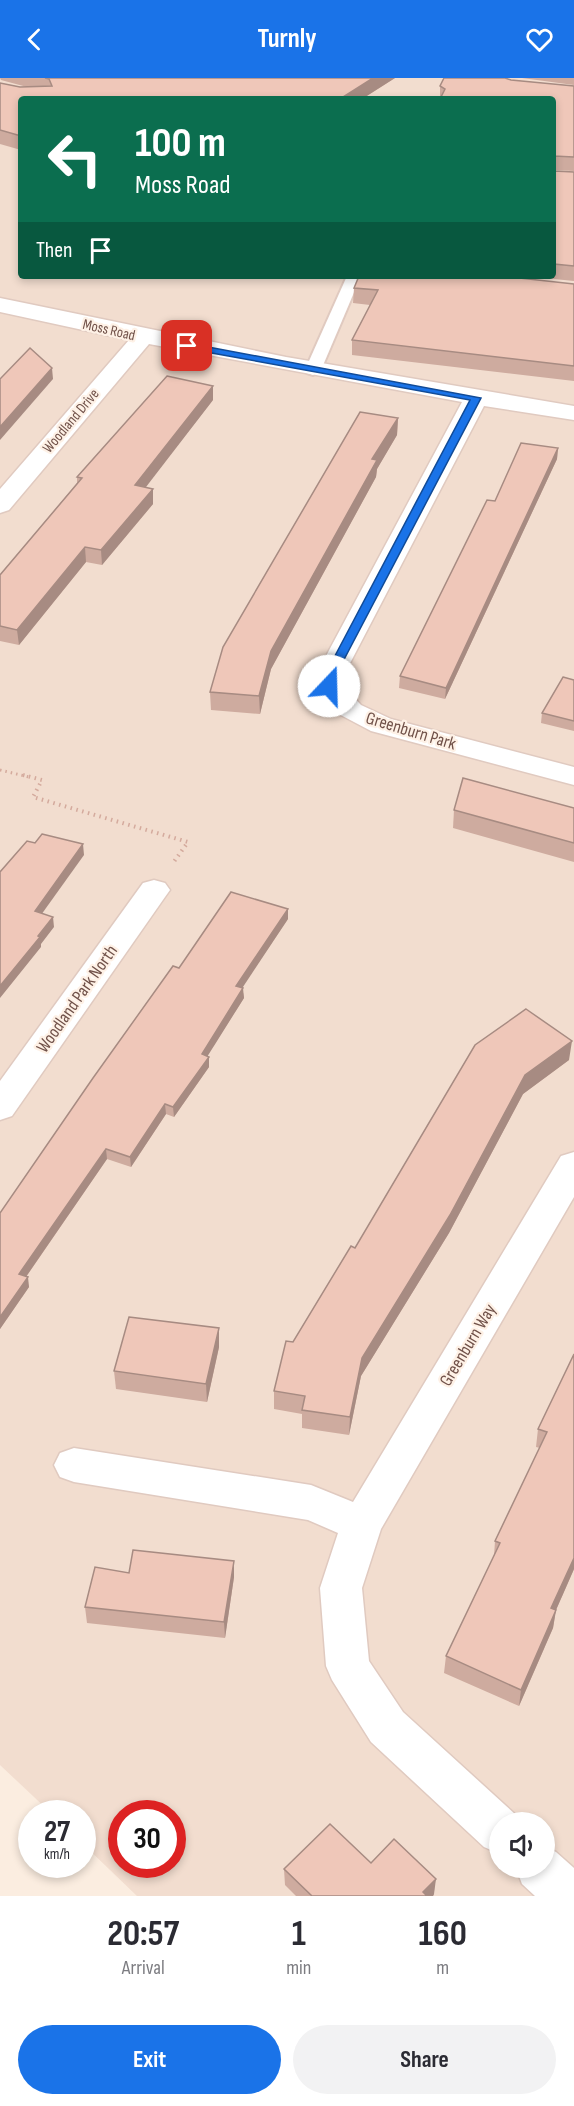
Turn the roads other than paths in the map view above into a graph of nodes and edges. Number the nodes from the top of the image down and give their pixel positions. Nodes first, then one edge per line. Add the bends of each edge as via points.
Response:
1 (353, 279) edge
2 (0, 305) edge
3 (143, 337) junction
4 (313, 370) junction
5 (476, 398) junction
6 (574, 413) edge
7 (0, 505) edge
8 (574, 776) edge
9 (154, 890) road end
10 (0, 1107) edge
11 (574, 1166) edge
12 (74, 1465) dead end
13 (362, 1524) junction
14 (489, 1821) edge
15 (550, 1878) edge
16 (570, 1896) edge

1 - 4 lane
2 - 3 street, Moss Road
3 - 4 street, Moss Road
3 - 7 street, Woodland Drive
4 - 5 street, Moss Road
5 - 6 street, Moss Road
5 - 8 street, Greenburn Park via 332,671 329,686 336,700 352,713 381,725
9 - 10 street, Woodland Park North
11 - 13 street, Greenburn Way
12 - 13 street via 311,1503
13 - 14 street, Greenburn Way via 341,1588 348,1666 387,1727
15 - 16 street

